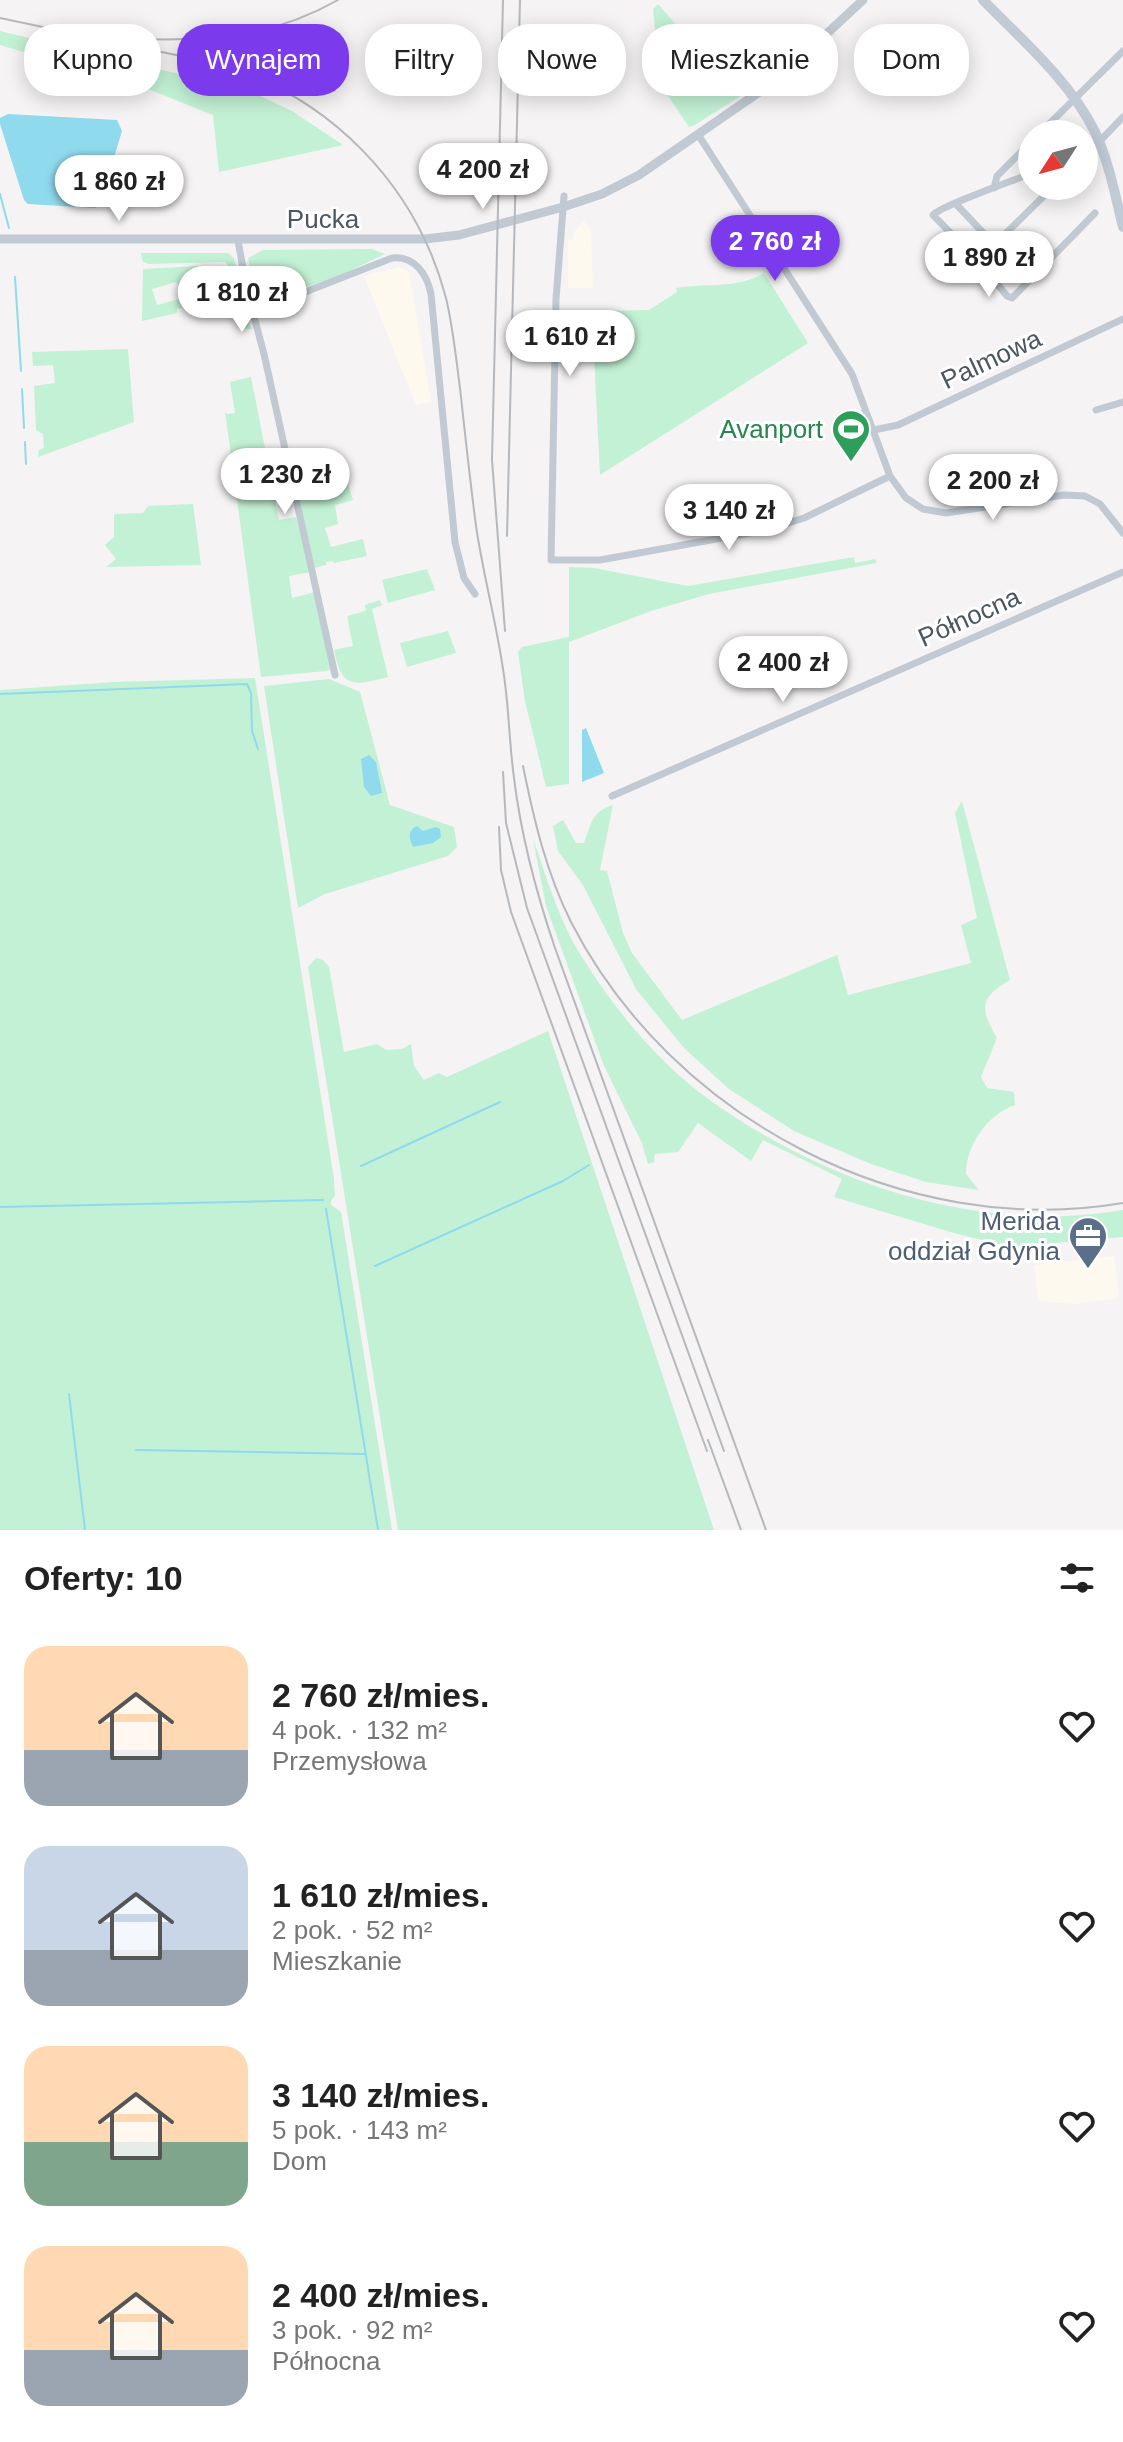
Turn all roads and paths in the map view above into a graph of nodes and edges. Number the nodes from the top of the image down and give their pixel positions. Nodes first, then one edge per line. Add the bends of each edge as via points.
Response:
1 (863, 0) edge
2 (983, 0) edge
3 (1123, 51) edge
4 (1074, 99) junction
5 (1123, 117) edge
6 (1053, 120) edge
7 (699, 136) junction
8 (1099, 142) junction
9 (1018, 155) edge
10 (1018, 179) edge
11 (994, 188) junction
12 (564, 196) dead end
13 (1040, 200) edge
14 (956, 204) junction
15 (1095, 213) dead end
16 (1123, 227) edge
17 (0, 239) edge
18 (238, 241) junction
19 (253, 307) junction
20 (1123, 319) edge
21 (1123, 402) edge
22 (1096, 410) dead end
23 (874, 430) junction
24 (890, 476) junction
25 (1123, 533) edge
26 (1123, 572) edge
27 (475, 594) dead end
28 (335, 675) dead end
29 (612, 796) dead end

1 - 7 street, Pucka via 778,79
2 - 4 main road
3 - 4 street
4 - 6 street
4 - 8 main road
5 - 8 street
7 - 18 street, Pucka via 639,175 584,200 459,235 386,241
7 - 23 street via 852,374
8 - 16 main road
9 - 11 street via 997,176
10 - 11 street
11 - 14 street
12 - 24 street via 556,299 551,560 600,560 766,530 804,518
13 - 14 street via 997,242
14 - 15 street via 933,215 1012,298
17 - 18 street, Pucka
18 - 19 street
19 - 27 street, Pucka via 396,257 416,265 428,281 453,530 464,578
19 - 28 street
20 - 23 street, Palmowa via 898,425
21 - 22 street
23 - 24 street
24 - 25 street via 914,503 942,513 1064,495 1090,497
26 - 29 street, Północna

